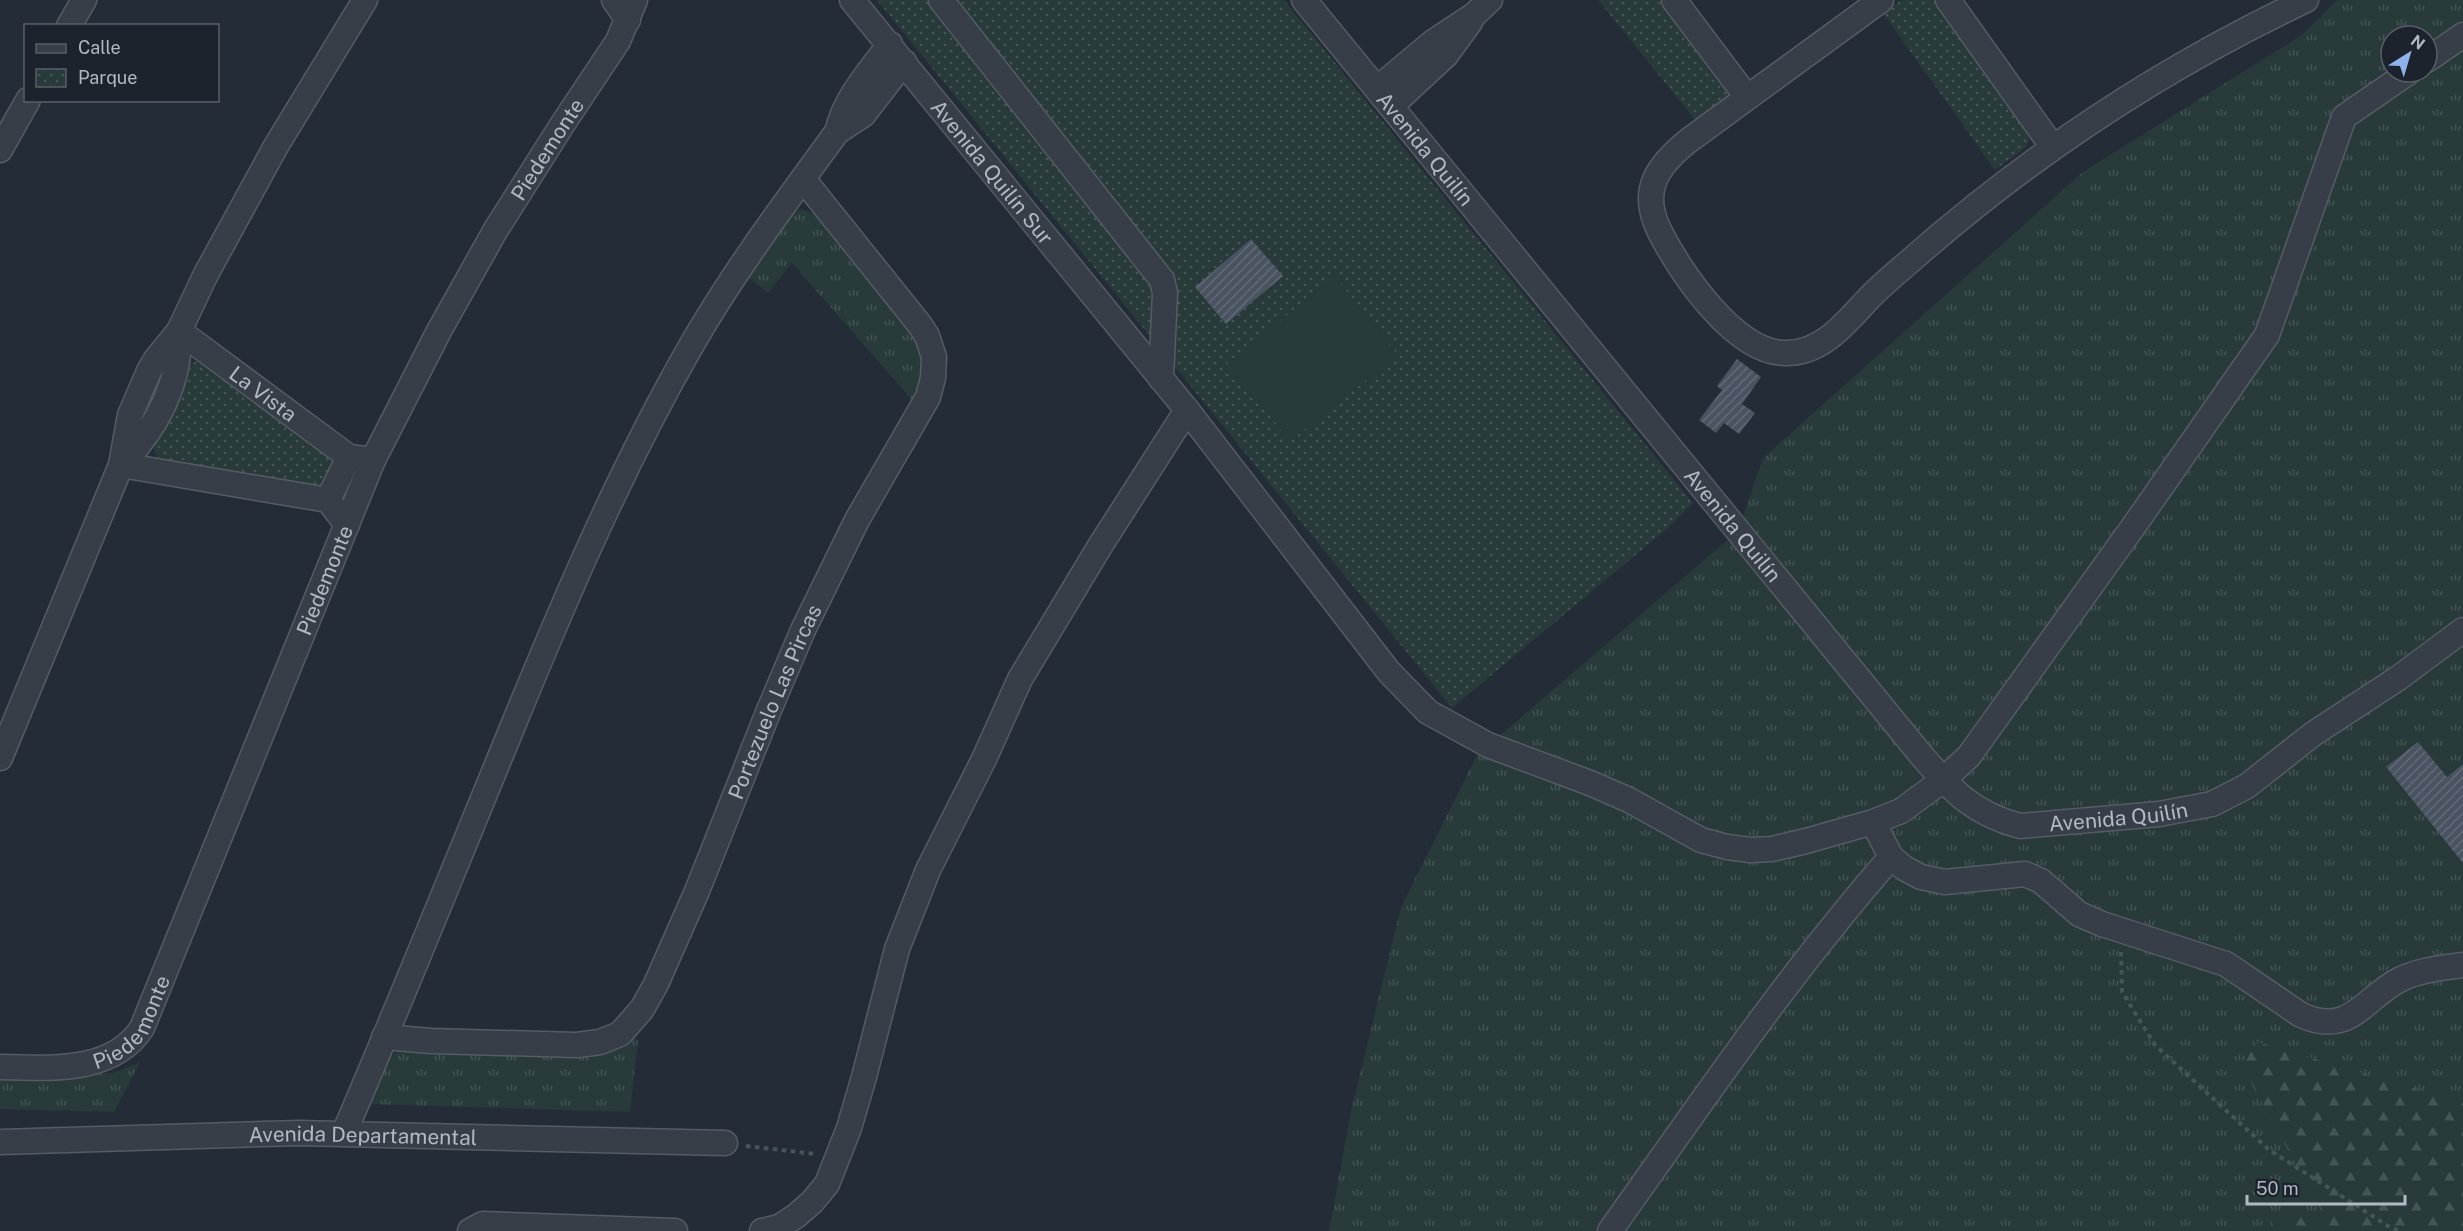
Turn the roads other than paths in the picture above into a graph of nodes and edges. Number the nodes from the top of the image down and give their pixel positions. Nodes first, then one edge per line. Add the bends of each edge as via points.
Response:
1 (84, 0) edge
2 (365, 0) edge
3 (614, 0) edge
4 (852, 0) edge
5 (941, 0) edge
6 (1304, 0) edge
7 (1674, 0) edge
8 (1881, 0) edge
9 (1948, 0) edge
10 (2306, 0) edge
11 (1482, 7) edge
12 (632, 10) edge
13 (70, 24) edge
14 (2463, 34) edge
15 (2439, 51) edge
16 (897, 53) junction
17 (2391, 84) edge
18 (1384, 97) junction
19 (1747, 97) junction
20 (27, 102) edge
21 (2052, 146) junction
22 (0, 150) edge
23 (803, 179) junction
24 (179, 331) junction
25 (1161, 379) junction
26 (1187, 410) junction
27 (349, 457) junction
28 (373, 460) junction
29 (121, 465) junction
30 (328, 500) junction
31 (347, 525) junction
32 (2463, 630) edge
33 (0, 758) edge
34 (1943, 780) junction
35 (1873, 822) junction
36 (1890, 857) junction
37 (2463, 965) edge
38 (384, 1037) junction
39 (0, 1067) edge
40 (344, 1133) junction
41 (0, 1142) edge
42 (725, 1143) road end
43 (470, 1231) edge
44 (675, 1231) edge
45 (762, 1231) edge
46 (1610, 1231) edge

1 - 13 street
2 - 24 street via 276,146
3 - 12 street, Piedemonte
4 - 16 street, Avenida Quilín Sur
5 - 25 street via 1162,280 1165,292
6 - 18 street, Avenida Quilín
7 - 19 street
8 - 19 street
9 - 21 street
10 - 21 street via 2161,75
11 - 18 street via 1446,55
12 - 28 street, Piedemonte via 618,41 495,231
14 - 15 street
16 - 23 street via 863,116 837,132
16 - 25 street, Avenida Quilín Sur
17 - 34 street, Avenida Quilín Sur via 2343,117 2267,335 1976,747
18 - 34 street, Avenida Quilín
19 - 21 street via 1667,160 1654,181 1652,211 1668,249 1710,306 1758,345 1783,353 1809,350 1829,338 1931,242
20 - 22 street
23 - 38 street via 709,315 624,472 538,664
23 - 38 street, Portezuelo Las Pircas via 920,325 934,357 933,378 924,407 857,520 803,630 656,984 627,1027 600,1042 577,1045
24 - 27 street, La Vista
24 - 29 street via 178,356 167,396 149,432
25 - 26 street, Avenida Quilín Sur
26 - 35 street, Avenida Quilín Sur via 1389,672 1428,712 1447,724 1488,745 1629,800 1701,840 1727,847 1772,849
26 - 45 street via 1020,679 928,870 897,949 864,1077 827,1184 812,1202 779,1227
27 - 28 street, La Vista
27 - 30 street
28 - 31 street, Piedemonte
29 - 30 street
29 - 33 street
30 - 31 street
31 - 39 street, Piedemonte via 135,1039 119,1053 95,1063
32 - 34 street, Avenida Quilín via 2313,734 2265,773 2224,798 2189,810 2020,826 1978,810
34 - 35 street, Avenida Quilín Sur via 1901,811
35 - 36 street
36 - 37 street via 1922,878 1945,882 2025,873 2046,885 2079,914 2226,964 2313,1021 2351,1016 2398,981 2422,971
36 - 46 street via 1763,1014
38 - 40 street
40 - 41 street, Avenida Departamental
40 - 42 street, Avenida Departamental
43 - 44 street via 483,1224

